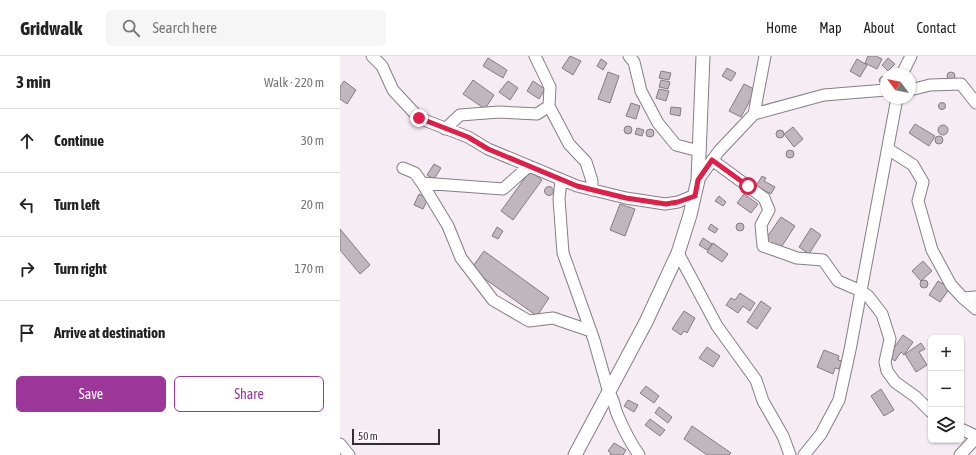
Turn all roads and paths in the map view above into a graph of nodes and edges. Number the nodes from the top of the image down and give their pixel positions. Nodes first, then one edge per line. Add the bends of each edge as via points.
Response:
1 (372, 56) edge
2 (535, 56) edge
3 (703, 56) edge
4 (765, 56) edge
5 (910, 56) edge
6 (633, 58) edge
7 (905, 68) edge
8 (916, 88) edge
9 (880, 90) edge
10 (976, 103) edge
11 (896, 104) edge
12 (549, 106) junction
13 (754, 114) junction
14 (444, 129) junction
15 (888, 149) junction
16 (699, 151) junction
17 (712, 160) junction
18 (528, 166) junction
19 (403, 168) dead end
20 (560, 180) junction
21 (698, 180) junction
22 (422, 183) junction
23 (592, 190) junction
24 (695, 196) junction
25 (678, 253) junction
26 (861, 291) junction
27 (963, 298) junction
28 (976, 298) edge
29 (976, 309) edge
30 (591, 331) junction
31 (609, 393) junction
32 (928, 409) edge
33 (964, 431) edge
34 (976, 437) edge
35 (340, 444) edge
36 (349, 455) edge
37 (574, 455) edge
38 (639, 455) edge
39 (790, 455) edge
40 (804, 455) edge
41 (960, 455) edge

1 - 14 street via 382,66 393,90 419,118
2 - 12 street via 550,87
3 - 16 street
4 - 13 street
5 - 7 street
6 - 16 street via 641,91 658,123 676,145
8 - 10 street via 930,84 961,84
9 - 13 street via 824,95
11 - 15 street
12 - 14 street via 537,114 499,112 460,115
12 - 23 street via 569,144 586,162
13 - 17 street
14 - 18 street via 468,137 488,149
15 - 26 street
15 - 27 street via 913,165 923,182 918,201 932,250 951,285
16 - 21 street
17 - 21 street
17 - 26 street via 764,198 769,210 761,225 763,246 798,258 823,260 838,281
18 - 20 street
18 - 22 street via 502,189
19 - 22 street via 415,173
20 - 23 street
20 - 30 street via 563,253
21 - 24 street
22 - 30 street via 448,226 461,258 493,300 529,321 553,318
23 - 24 street via 666,204
24 - 25 street
25 - 31 street
25 - 39 street via 717,326 756,380 763,401 783,436
26 - 32 street via 882,314 890,339 887,371 895,382
26 - 40 street via 839,400 821,434
27 - 28 street
27 - 29 street
30 - 31 street
31 - 37 street
31 - 38 street via 628,438
33 - 34 street
34 - 41 street
35 - 36 street

